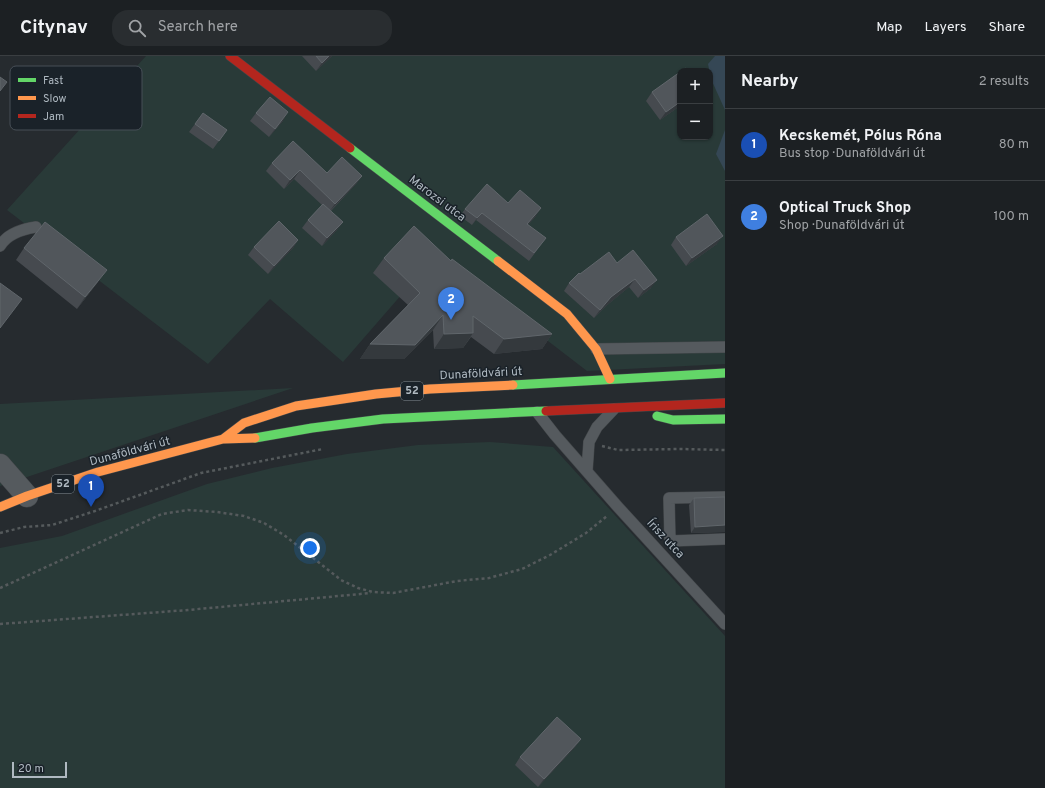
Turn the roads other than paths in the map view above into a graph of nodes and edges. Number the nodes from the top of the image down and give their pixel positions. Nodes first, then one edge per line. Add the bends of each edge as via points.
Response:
1 (230, 56) edge
2 (36, 227) dead end
3 (0, 246) edge
4 (725, 347) edge
5 (596, 349) junction
6 (725, 373) edge
7 (610, 379) junction
8 (625, 388) dead end
9 (691, 396) dead end
10 (725, 403) edge
11 (703, 404) junction
12 (629, 407) junction
13 (614, 409) junction
14 (537, 412) junction
15 (725, 419) edge
16 (223, 439) junction
17 (0, 465) edge
18 (587, 471) junction
19 (27, 496) junction
20 (725, 496) edge
21 (0, 507) edge
22 (725, 539) edge
23 (725, 624) edge

1 - 5 main road, Marozsi utca via 567,314
2 - 3 lane via 22,229
4 - 5 lane
5 - 7 main road, Marozsi utca
6 - 7 main road, Dunaföldvári út / 52
7 - 8 main road
7 - 16 main road, Dunaföldvári út / 52 via 430,389 296,406 244,423
9 - 11 main road
10 - 11 main road, Dunaföldvári út / 52
11 - 12 main road, Dunaföldvári út / 52
12 - 13 main road, Dunaföldvári út / 52
12 - 15 main road via 673,420
13 - 14 main road, Dunaföldvári út / 52
13 - 18 lane via 597,427 589,442
14 - 16 main road, Dunaföldvári út / 52 via 383,419 312,428 261,438
14 - 18 lane, Írisz utca
16 - 19 main road, Dunaföldvári út / 52 via 128,464
17 - 19 street
18 - 23 lane, Írisz utca
19 - 21 main road, Dunaföldvári út / 52
20 - 22 lane via 669,498 670,541

